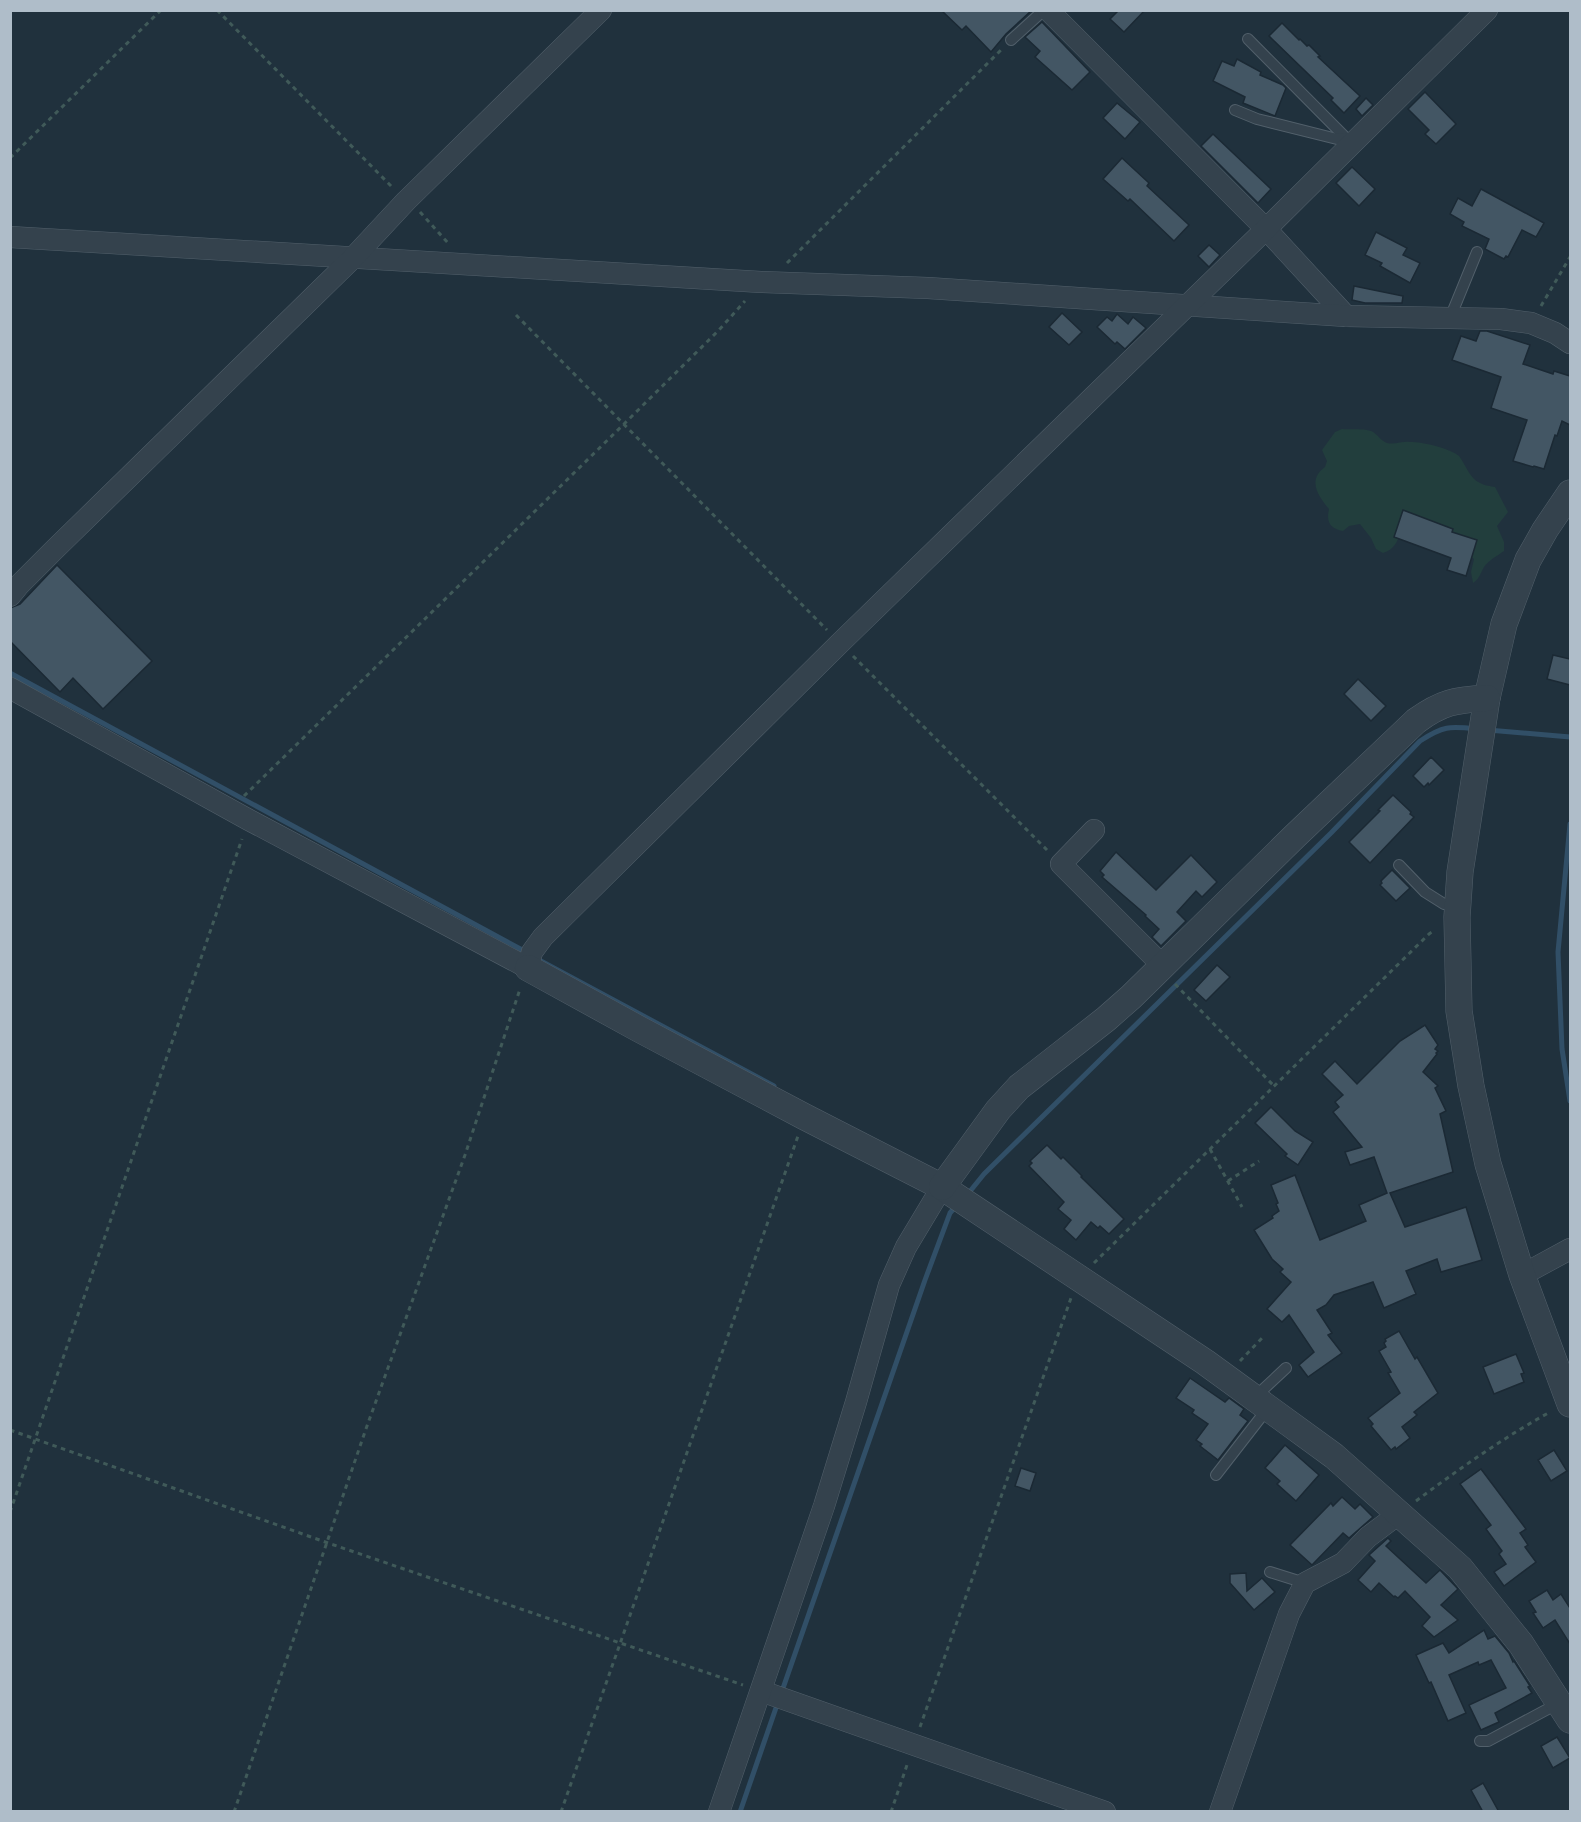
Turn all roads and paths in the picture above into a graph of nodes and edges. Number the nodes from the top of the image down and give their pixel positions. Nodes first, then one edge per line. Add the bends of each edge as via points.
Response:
1 (161, 10) edge
2 (216, 10) edge
3 (601, 10) edge
4 (1046, 10) edge
5 (1487, 10) edge
6 (1248, 39) dead end
7 (1011, 40) joint
8 (1235, 110) dead end
9 (1349, 141) junction
10 (10, 158) edge
11 (407, 200) junction
12 (1266, 229) junction
13 (10, 237) edge
14 (1477, 252) dead end
15 (1570, 257) edge
16 (352, 259) junction
17 (468, 264) junction
18 (766, 282) junction
19 (1185, 306) junction
20 (516, 315) dead end
21 (1346, 316) junction
22 (1450, 318) junction
23 (1531, 323) junction
24 (1570, 344) edge
25 (624, 424) junction
26 (1570, 494) edge
27 (10, 596) edge
28 (840, 643) junction
29 (10, 688) edge
30 (1487, 698) junction
31 (230, 810) junction
32 (249, 820) junction
33 (1094, 830) dead end
34 (1061, 864) junction
35 (1399, 865) dead end
36 (1458, 906) junction
37 (1161, 967) junction
38 (528, 968) junction
39 (1274, 1086) dead end
40 (805, 1118) junction
41 (1209, 1149) dead end
42 (1259, 1161) dead end
43 (1228, 1181) junction
44 (942, 1187) junction
45 (1242, 1208) dead end
46 (1570, 1249) edge
47 (1522, 1275) junction
48 (1264, 1336) dead end
49 (1286, 1368) dead end
50 (1225, 1376) junction
51 (1262, 1403) junction
52 (1570, 1403) edge
53 (10, 1430) edge
54 (36, 1438) junction
55 (1216, 1474) dead end
56 (10, 1512) edge
57 (1400, 1513) junction
58 (328, 1544) junction
59 (1270, 1572) dead end
60 (1305, 1583) junction
61 (620, 1642) junction
62 (762, 1691) junction
63 (1567, 1711) edge
64 (1480, 1741) dead end
65 (234, 1812) edge
66 (561, 1812) edge
67 (719, 1812) edge
68 (1105, 1812) edge
69 (1220, 1812) edge

1 - 10 path
2 - 11 path
3 - 11 street
4 - 7 lane
4 - 12 street
5 - 9 street
6 - 9 lane
7 - 18 path
8 - 9 lane
9 - 12 street
11 - 16 street
11 - 17 path
12 - 19 street
12 - 21 street
13 - 16 street
14 - 22 lane
15 - 23 path
16 - 17 street
16 - 27 street
17 - 18 street
18 - 19 street via 928,288
18 - 25 path
19 - 21 street
19 - 28 street
20 - 25 path
21 - 22 street
22 - 23 street
23 - 24 street
25 - 28 path
25 - 31 path
26 - 30 street via 1528,560 1504,624
28 - 34 path
28 - 38 street via 543,938 532,952
29 - 31 street
30 - 36 street
30 - 37 street via 1449,702 1416,721
31 - 32 street
32 - 38 street
32 - 54 path
33 - 34 street
34 - 37 street
35 - 36 lane via 1425,892 1444,904
36 - 47 street via 1459,1011 1471,1086 1488,1164
37 - 39 path
37 - 44 street via 1106,1019 1019,1087
38 - 40 street
38 - 58 path
40 - 44 street
40 - 61 path
41 - 43 path
42 - 43 path
43 - 45 path
44 - 50 street
44 - 62 street via 906,1247 889,1285 824,1506
46 - 47 street
47 - 52 street
48 - 50 path
49 - 51 lane
50 - 51 street
51 - 55 lane
51 - 57 street via 1334,1456
52 - 57 path via 1518,1429
53 - 54 path
54 - 56 path
54 - 58 path
57 - 60 street via 1368,1537 1343,1563
57 - 63 street via 1460,1568 1521,1644
58 - 61 path
58 - 65 path
59 - 60 lane
60 - 69 street via 1289,1614
61 - 62 path
61 - 66 path
62 - 67 street
62 - 68 street
63 - 64 lane

